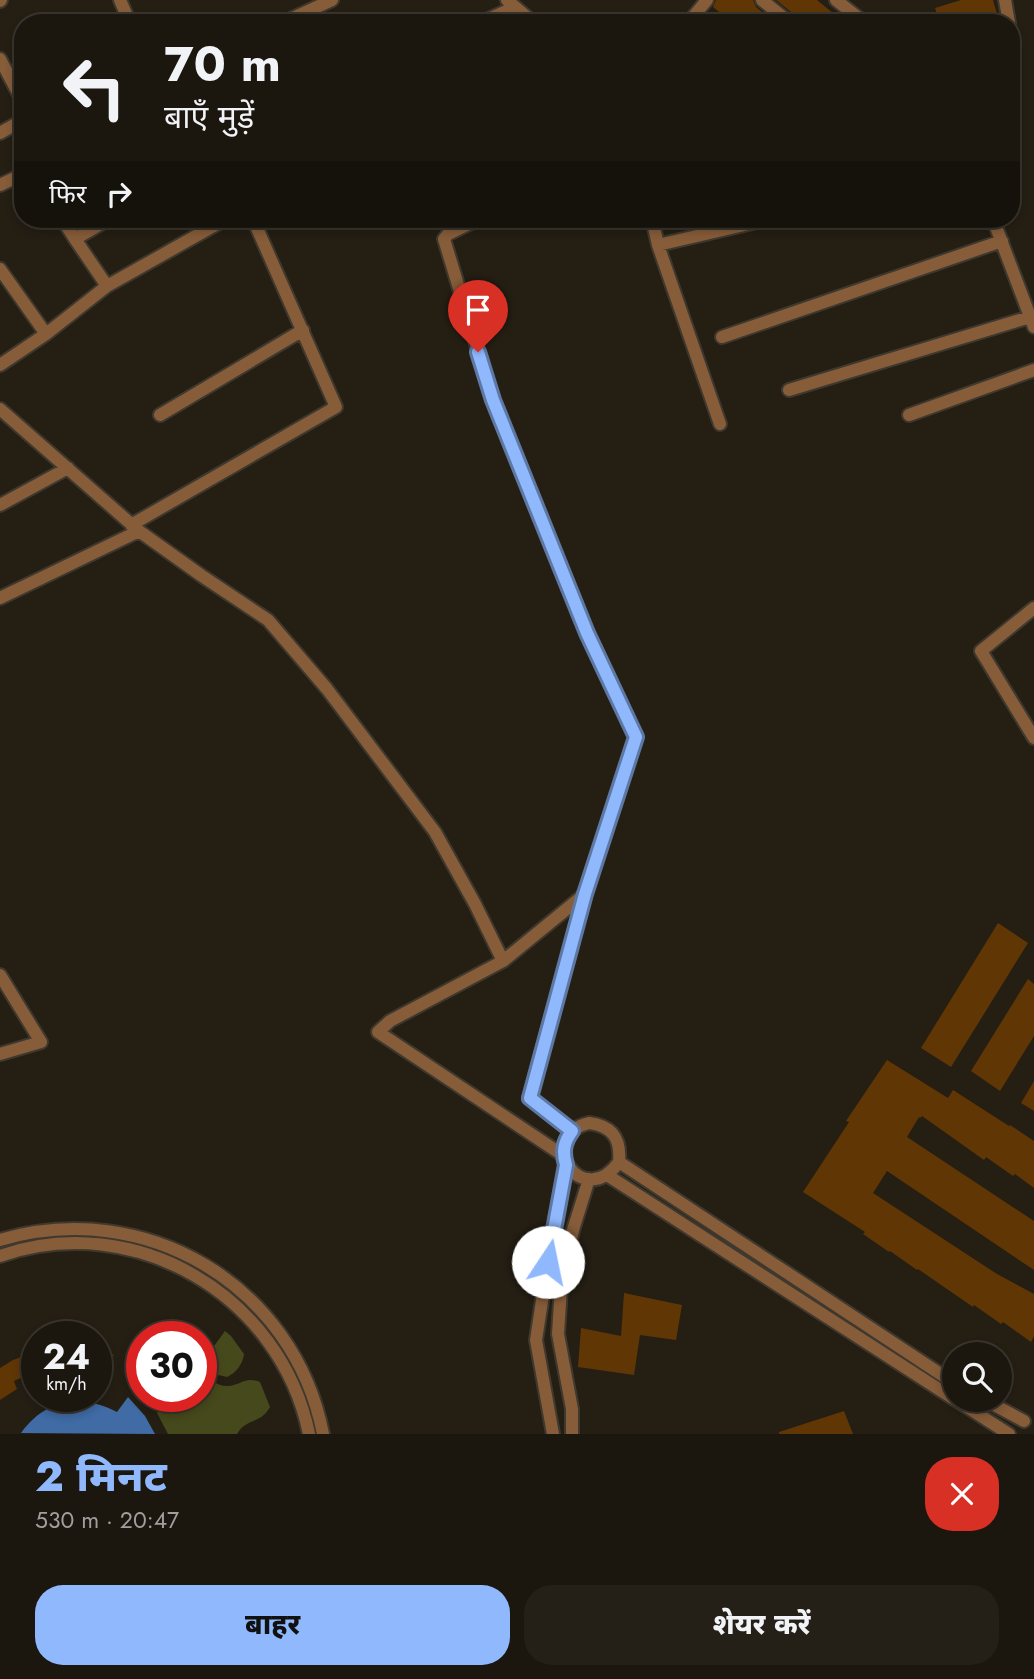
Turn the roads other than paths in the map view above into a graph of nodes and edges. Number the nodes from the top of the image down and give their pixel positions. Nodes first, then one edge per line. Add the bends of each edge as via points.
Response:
1 (332, 0) edge
2 (706, 0) edge
3 (762, 0) edge
4 (836, 0) edge
5 (511, 3) edge
6 (302, 14) edge
7 (494, 14) edge
8 (695, 14) edge
9 (779, 14) edge
10 (854, 14) edge
11 (0, 59) edge
12 (14, 85) edge
13 (68, 228) edge
14 (94, 228) edge
15 (210, 228) edge
16 (257, 228) edge
17 (462, 228) edge
18 (654, 228) edge
19 (732, 228) edge
20 (997, 228) edge
21 (75, 239) junction
22 (1002, 241) junction
23 (659, 245) junction
24 (0, 270) edge
25 (107, 286) junction
26 (1032, 322) edge
27 (303, 330) junction
28 (46, 334) junction
29 (722, 337) dead end
30 (0, 365) edge
31 (1034, 370) edge
32 (789, 390) dead end
33 (0, 409) edge
34 (160, 415) dead end
35 (909, 415) dead end
36 (720, 424) dead end
37 (68, 468) junction
38 (0, 505) edge
39 (135, 528) junction
40 (0, 598) edge
41 (1034, 608) edge
42 (1034, 738) edge
43 (585, 894) junction
44 (503, 961) junction
45 (0, 975) edge
46 (0, 1054) edge
47 (572, 1131) junction
48 (565, 1160) junction
49 (619, 1162) junction
50 (607, 1175) junction
51 (589, 1180) junction
52 (0, 1240) edge
53 (0, 1256) edge
54 (942, 1375) edge
55 (942, 1391) edge
56 (975, 1412) edge
57 (1012, 1412) edge
58 (1029, 1419) edge
59 (309, 1434) edge
60 (323, 1434) edge
61 (553, 1434) edge
62 (572, 1434) edge
63 (1009, 1434) edge
64 (1016, 1434) edge

1 - 6 street
2 - 8 street
3 - 9 street
4 - 10 street
5 - 7 street
11 - 12 street
13 - 21 street
14 - 21 street
15 - 25 street
16 - 27 street
17 - 43 street via 444,239 493,400 587,633 636,737
18 - 23 street
19 - 23 street
20 - 22 street
21 - 25 street
22 - 26 street
22 - 29 street
23 - 36 street
24 - 28 street
25 - 28 street
26 - 32 street
27 - 34 street
27 - 39 street via 336,407
28 - 30 street
31 - 35 street
33 - 37 street
37 - 38 street
37 - 39 street
39 - 40 street
39 - 44 street via 268,620 327,689 435,832
41 - 42 street via 981,650
43 - 44 street
43 - 47 street via 530,1098
44 - 48 street via 390,1021 378,1032
45 - 46 street via 41,1042
47 - 48 street via 564,1147
47 - 49 street via 589,1123 607,1128 618,1142
48 - 51 street via 572,1172
48 - 61 street via 537,1340
49 - 50 street
49 - 54 street
50 - 51 street
50 - 55 street
51 - 62 street via 561,1287 558,1334
52 - 60 street via 50,1230 107,1230 163,1244 205,1265 244,1293 282,1336 309,1387
53 - 59 street via 50,1245 98,1245 145,1254 188,1272 228,1298 271,1345 294,1386
56 - 63 street
57 - 58 street
58 - 64 street

